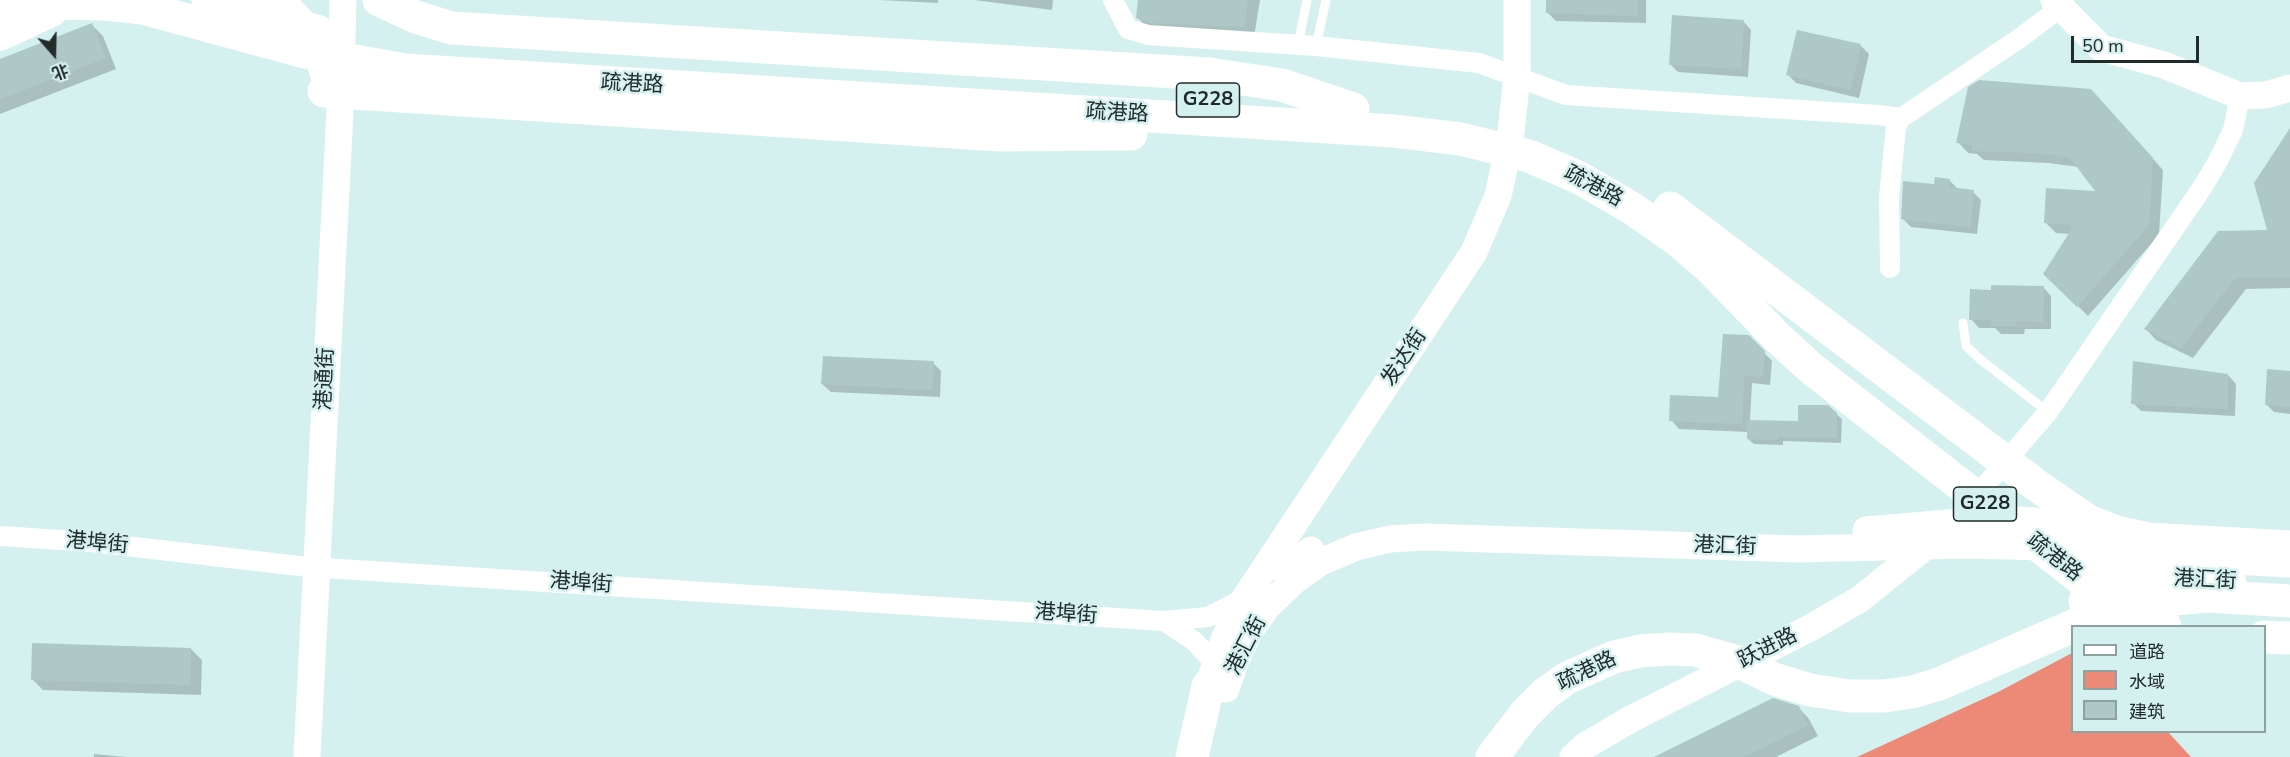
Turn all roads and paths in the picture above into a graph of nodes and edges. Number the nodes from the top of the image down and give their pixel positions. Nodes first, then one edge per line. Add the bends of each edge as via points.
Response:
1 (72, 0) edge
2 (208, 0) edge
3 (280, 0) edge
4 (326, 0) edge
5 (343, 0) edge
6 (379, 0) edge
7 (1113, 0) edge
8 (1307, 0) edge
9 (1326, 0) edge
10 (1517, 0) edge
11 (2057, 4) edge
12 (0, 16) edge
13 (0, 36) edge
14 (1307, 46) junction
15 (1517, 77) junction
16 (330, 86) junction
17 (2290, 88) edge
18 (2240, 96) junction
19 (1353, 109) junction
20 (1901, 118) junction
21 (1273, 123) junction
22 (1890, 268) dead end
23 (1962, 323) dead end
24 (2048, 412) junction
25 (1951, 524) junction
26 (0, 536) edge
27 (2247, 544) junction
28 (1927, 546) junction
29 (2290, 547) edge
30 (2290, 564) edge
31 (309, 566) junction
32 (1283, 570) junction
33 (2290, 585) edge
34 (1245, 598) junction
35 (2290, 601) edge
36 (1164, 621) junction
37 (2075, 625) edge
38 (2158, 625) edge
39 (2071, 627) edge
40 (2266, 638) edge
41 (2290, 638) edge
42 (1216, 679) junction
43 (291, 757) edge
44 (307, 757) edge
45 (1192, 757) edge
46 (1212, 757) edge
47 (1469, 757) edge
48 (1492, 757) edge
49 (1573, 757) edge

1 - 13 main road
2 - 19 highway, 疏港路 / G228 via 308,29 407,50
3 - 16 main road via 302,24 317,49
4 - 16 street, 港通街
5 - 16 street, 港通街
6 - 19 highway via 451,28 1209,74 1282,85
7 - 14 street via 1128,29 1148,35
8 - 14 lane
9 - 14 lane
10 - 15 street, 发达街
11 - 18 street via 2101,48 2164,65
11 - 20 street via 2020,38
12 - 21 highway, 疏港路 / G228 via 67,3 106,4 143,8 305,52 405,70
14 - 15 street via 1479,63
15 - 20 street via 1566,95
15 - 32 street, 发达街 via 1510,141 1498,196 1474,252
16 - 21 highway via 1000,135 1128,134
16 - 31 street, 港通街
17 - 18 street via 2266,95
18 - 24 street via 2233,130 2202,188
19 - 27 highway, 疏港路 / G228 via 1463,120 1536,136 1590,160 1643,189 1687,220 2090,522 2149,539
20 - 22 street via 1896,127 1889,197
21 - 38 highway, 疏港路 / G228 via 1393,130 1461,139 1529,156 1581,178 1676,239 1812,369 2084,582 2116,606
23 - 24 lane via 1966,346
24 - 25 street
25 - 28 street, 跃进路
25 - 30 street, 港汇街 via 1995,519 2045,522 2141,554
25 - 32 street, 港汇街 via 1800,533 1422,520 1383,524 1340,535
26 - 31 street, 港埠街
27 - 29 highway, 疏港路 / G228
27 - 47 highway via 2182,558 1958,656 1909,672 1851,676 1817,671 1783,662 1725,637 1699,632 1637,632 1608,638 1567,657 1534,679 1497,718
28 - 32 street, 港汇街 via 1798,549 1425,537 1390,539
28 - 33 street, 港汇街 via 2047,547 2088,556 2132,574
28 - 49 street, 跃进路 via 1860,599 1631,719
31 - 36 street, 港埠街
31 - 43 street, 港通街
31 - 44 street, 港通街
32 - 34 street, 发达街
32 - 42 street, 港汇街 via 1235,662
34 - 36 street, 港埠街 via 1208,617
34 - 42 street, 发达街 via 1224,637
35 - 37 highway, 疏港路 via 2208,596 2163,600 2125,607
36 - 42 street via 1194,640
39 - 48 highway, 疏港路 via 1957,677 1912,692 1884,696 1810,690 1695,650 1640,651 1614,657 1567,678 1546,693
40 - 41 highway
42 - 45 highway
42 - 46 highway

